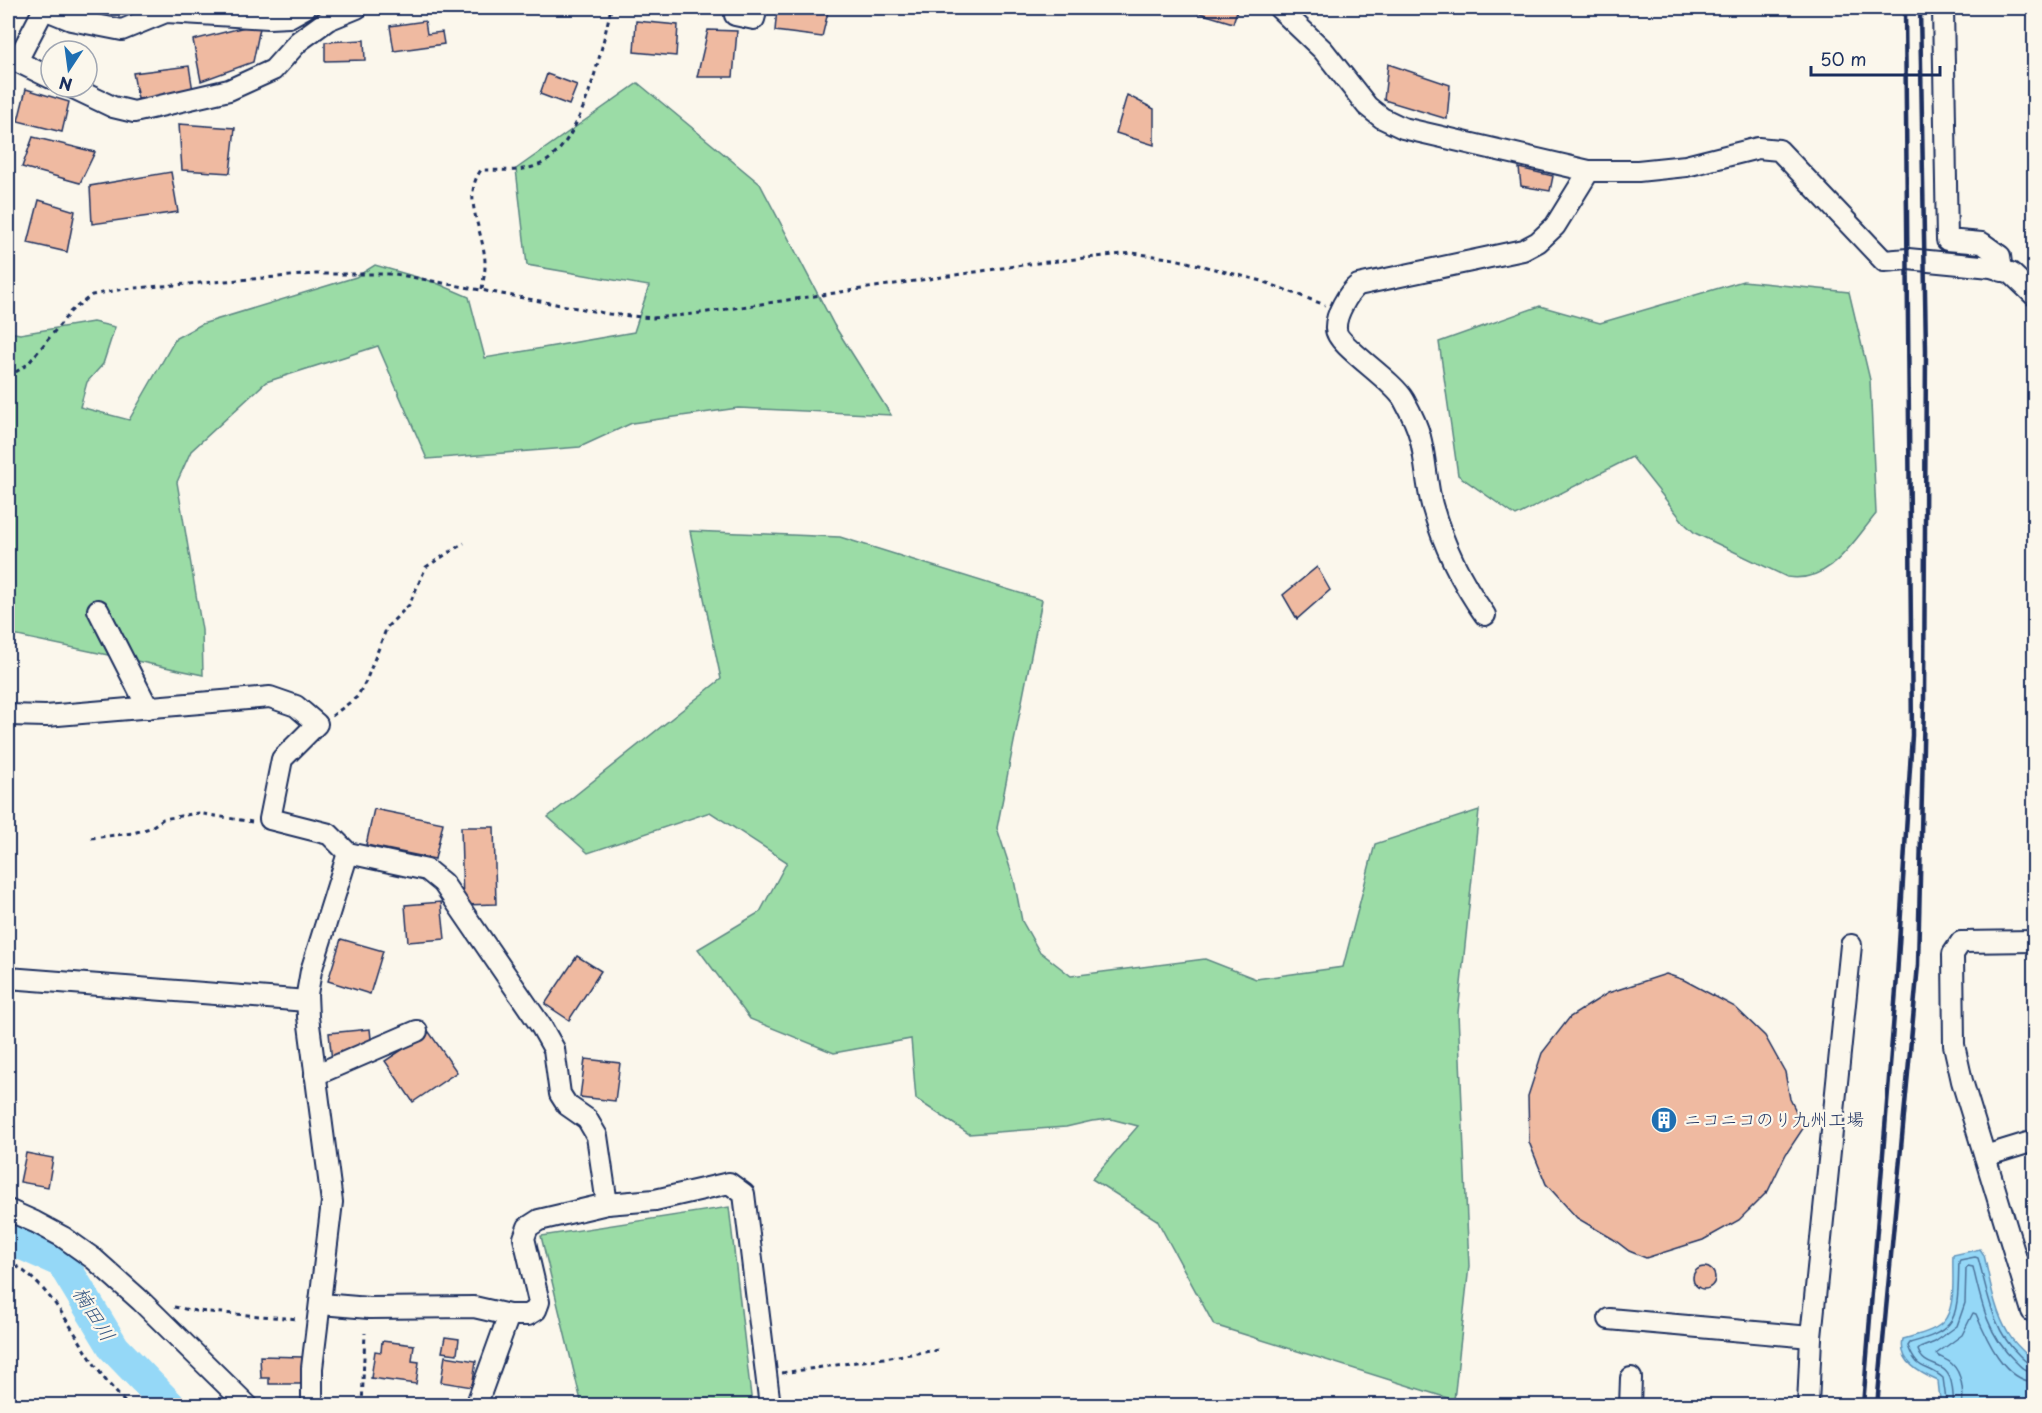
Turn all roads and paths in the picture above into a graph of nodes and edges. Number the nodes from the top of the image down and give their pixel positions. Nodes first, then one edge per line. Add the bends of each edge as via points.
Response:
1 (305, 8) edge
2 (357, 8) edge
3 (611, 8) edge
4 (757, 8) edge
5 (1279, 8) edge
6 (1943, 8) edge
7 (735, 15) dead end
8 (12, 59) edge
9 (39, 72) edge
10 (96, 99) edge
11 (1589, 171) junction
12 (2002, 272) junction
13 (482, 289) junction
14 (2034, 295) edge
15 (1307, 298) dead end
16 (8, 378) edge
17 (464, 543) dead end
18 (98, 610) dead end
19 (1485, 615) dead end
20 (148, 708) junction
21 (8, 715) edge
22 (317, 724) junction
23 (270, 819) junction
24 (91, 838) dead end
25 (348, 854) junction
26 (2034, 941) edge
27 (1851, 945) dead end
28 (8, 978) edge
29 (307, 1001) junction
30 (417, 1031) dead end
31 (315, 1075) junction
32 (2034, 1141) edge
33 (1985, 1156) junction
34 (607, 1204) junction
35 (8, 1210) edge
36 (8, 1261) edge
37 (174, 1307) dead end
38 (320, 1312) junction
39 (2034, 1312) edge
40 (509, 1316) junction
41 (1609, 1319) dead end
42 (365, 1333) dead end
43 (1811, 1337) junction
44 (938, 1350) dead end
45 (1631, 1378) dead end
46 (767, 1381) junction
47 (128, 1406) edge
48 (248, 1406) edge
49 (312, 1406) edge
50 (362, 1406) edge
51 (476, 1406) edge
52 (771, 1406) edge
53 (1630, 1406) edge
54 (1808, 1406) edge

1 - 8 street via 289,17 269,18 166,12 122,30 71,21 44,9
2 - 10 street via 328,20 299,41 273,70 230,90 134,112
3 - 13 path via 592,84 564,146 544,163 517,171 481,170 474,180 472,195 486,265
4 - 7 street via 754,19
5 - 11 street via 1323,50 1367,106 1382,118 1403,128
6 - 12 street via 1947,240 1982,243 2000,256
8 - 9 street
11 - 12 street via 1686,166 1758,148 1779,150 1884,261 1991,267
11 - 19 street via 1555,226 1538,242 1497,257 1358,285 1350,292 1336,328 1339,340 1386,378 1402,397 1420,437 1432,505 1451,556
12 - 14 street via 2011,273
13 - 15 path via 609,314 653,318 1029,264 1133,253 1175,259
13 - 16 path via 395,274 316,274 145,287 92,295 71,311 28,364
17 - 22 path via 426,567 409,605 387,627 357,697
18 - 20 street
20 - 21 street
20 - 22 street via 270,697 296,706
22 - 23 street via 282,759
23 - 24 path via 256,822 198,813 163,819 133,833
23 - 25 street via 329,834
25 - 29 street via 311,971
25 - 34 street via 427,870 443,883 554,1049 560,1094 567,1105 587,1119 597,1136
26 - 33 street via 1961,942 1953,954 1954,1045
27 - 43 street
28 - 29 street
29 - 31 street
30 - 31 street
31 - 38 street via 332,1202
32 - 33 street
33 - 39 street
34 - 40 street via 539,1220 528,1227 524,1238 538,1302 536,1310 528,1315
34 - 46 street via 655,1200 729,1184 744,1194
35 - 48 street via 94,1259
36 - 47 path via 43,1288 104,1378
37 - 38 path via 196,1311
38 - 40 street via 474,1307
38 - 49 street via 312,1368
40 - 51 street
41 - 43 street
42 - 50 path
43 - 54 street
44 - 46 path via 780,1374
45 - 53 street
46 - 52 street

